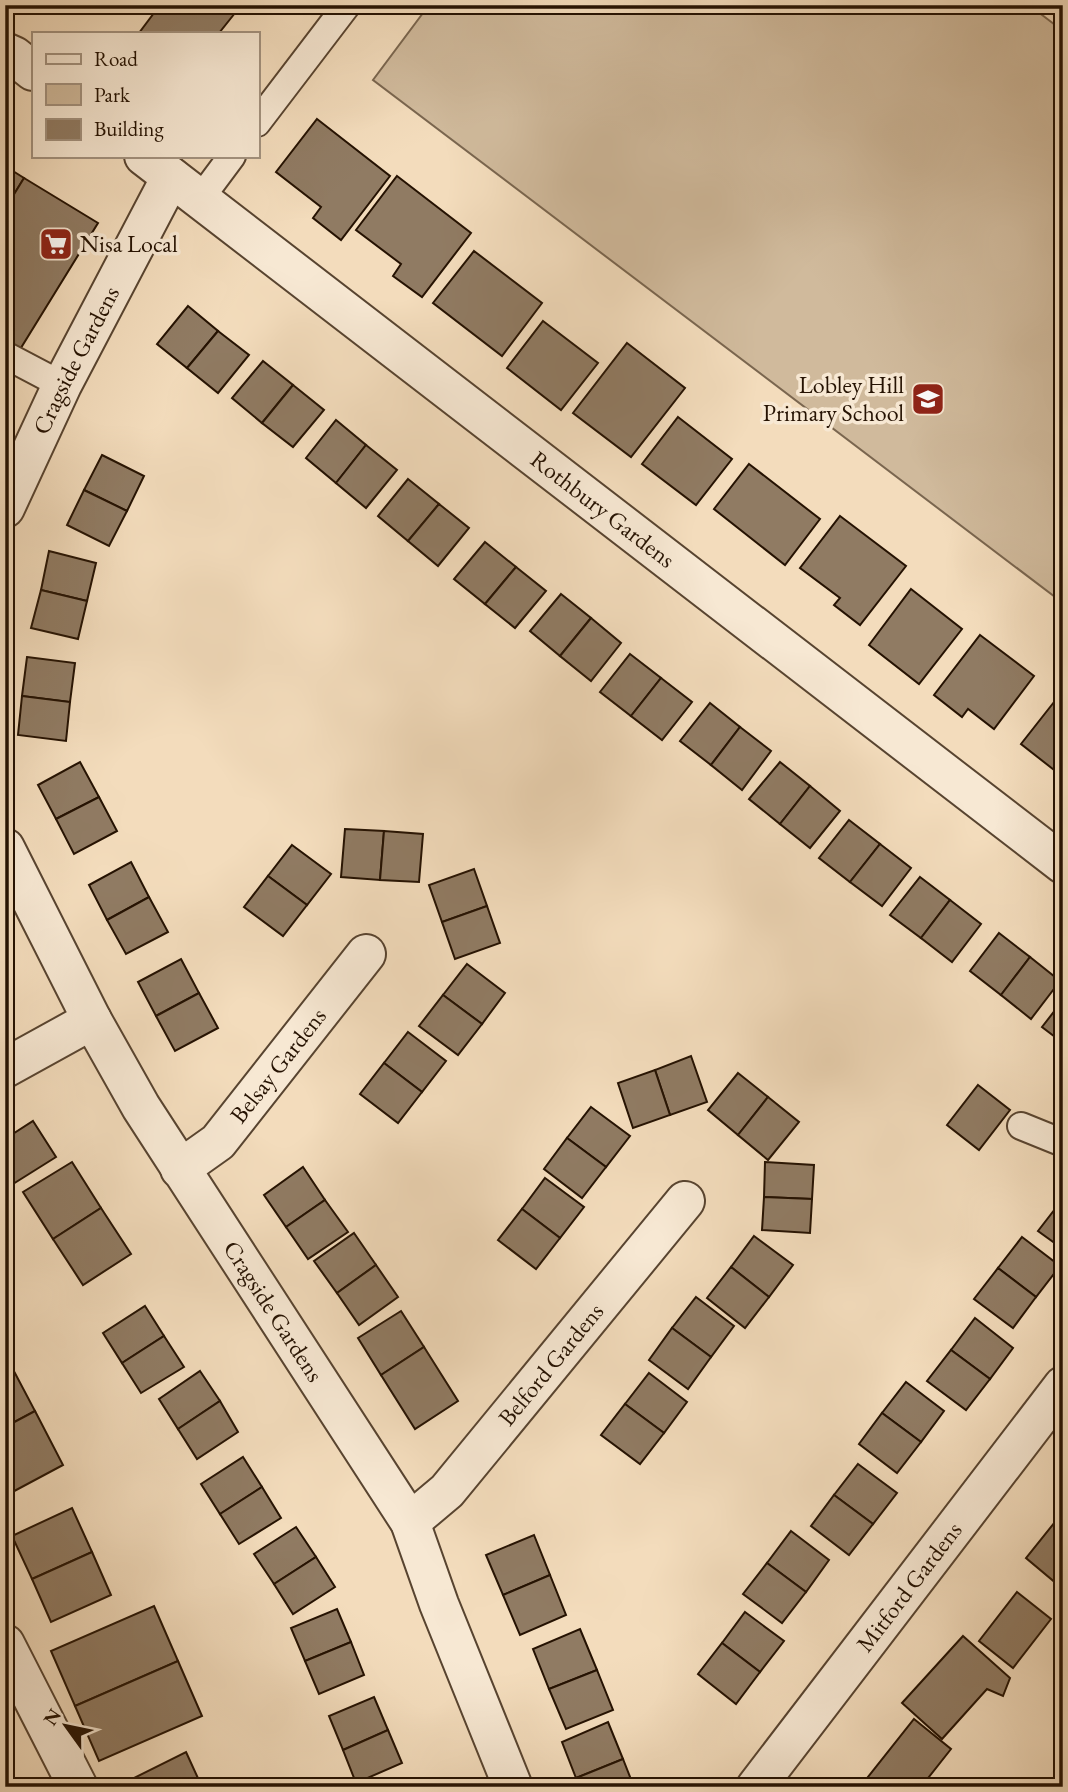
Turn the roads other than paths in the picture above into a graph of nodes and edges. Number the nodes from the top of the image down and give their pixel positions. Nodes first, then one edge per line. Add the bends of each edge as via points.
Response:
1 (347, 5) edge
2 (5, 52) edge
3 (32, 70) edge
4 (259, 120) edge
5 (226, 158) edge
6 (172, 177) edge
7 (5, 355) edge
8 (62, 385) junction
9 (5, 508) edge
10 (5, 848) edge
11 (1063, 864) edge
12 (366, 954) dead end
13 (92, 1020) junction
14 (5, 1068) edge
15 (1021, 1126) dead end
16 (1063, 1143) edge
17 (180, 1169) junction
18 (685, 1201) dead end
19 (1063, 1386) edge
20 (410, 1522) junction
21 (5, 1644) edge
22 (78, 1787) edge
23 (513, 1787) edge
24 (756, 1787) edge

1 - 4 lane
2 - 3 street
5 - 6 lane
6 - 8 street, Cragside Gardens
6 - 11 street, Rothbury Gardens
7 - 8 lane
8 - 9 street, Cragside Gardens
10 - 13 street, Cragside Gardens
12 - 17 street, Belsay Gardens via 218,1142
13 - 14 street
13 - 17 street, Cragside Gardens
15 - 16 lane
17 - 20 street, Cragside Gardens
18 - 20 street, Belford Gardens via 447,1491
19 - 24 street, Mitford Gardens
20 - 23 street, Cragside Gardens
21 - 22 street

